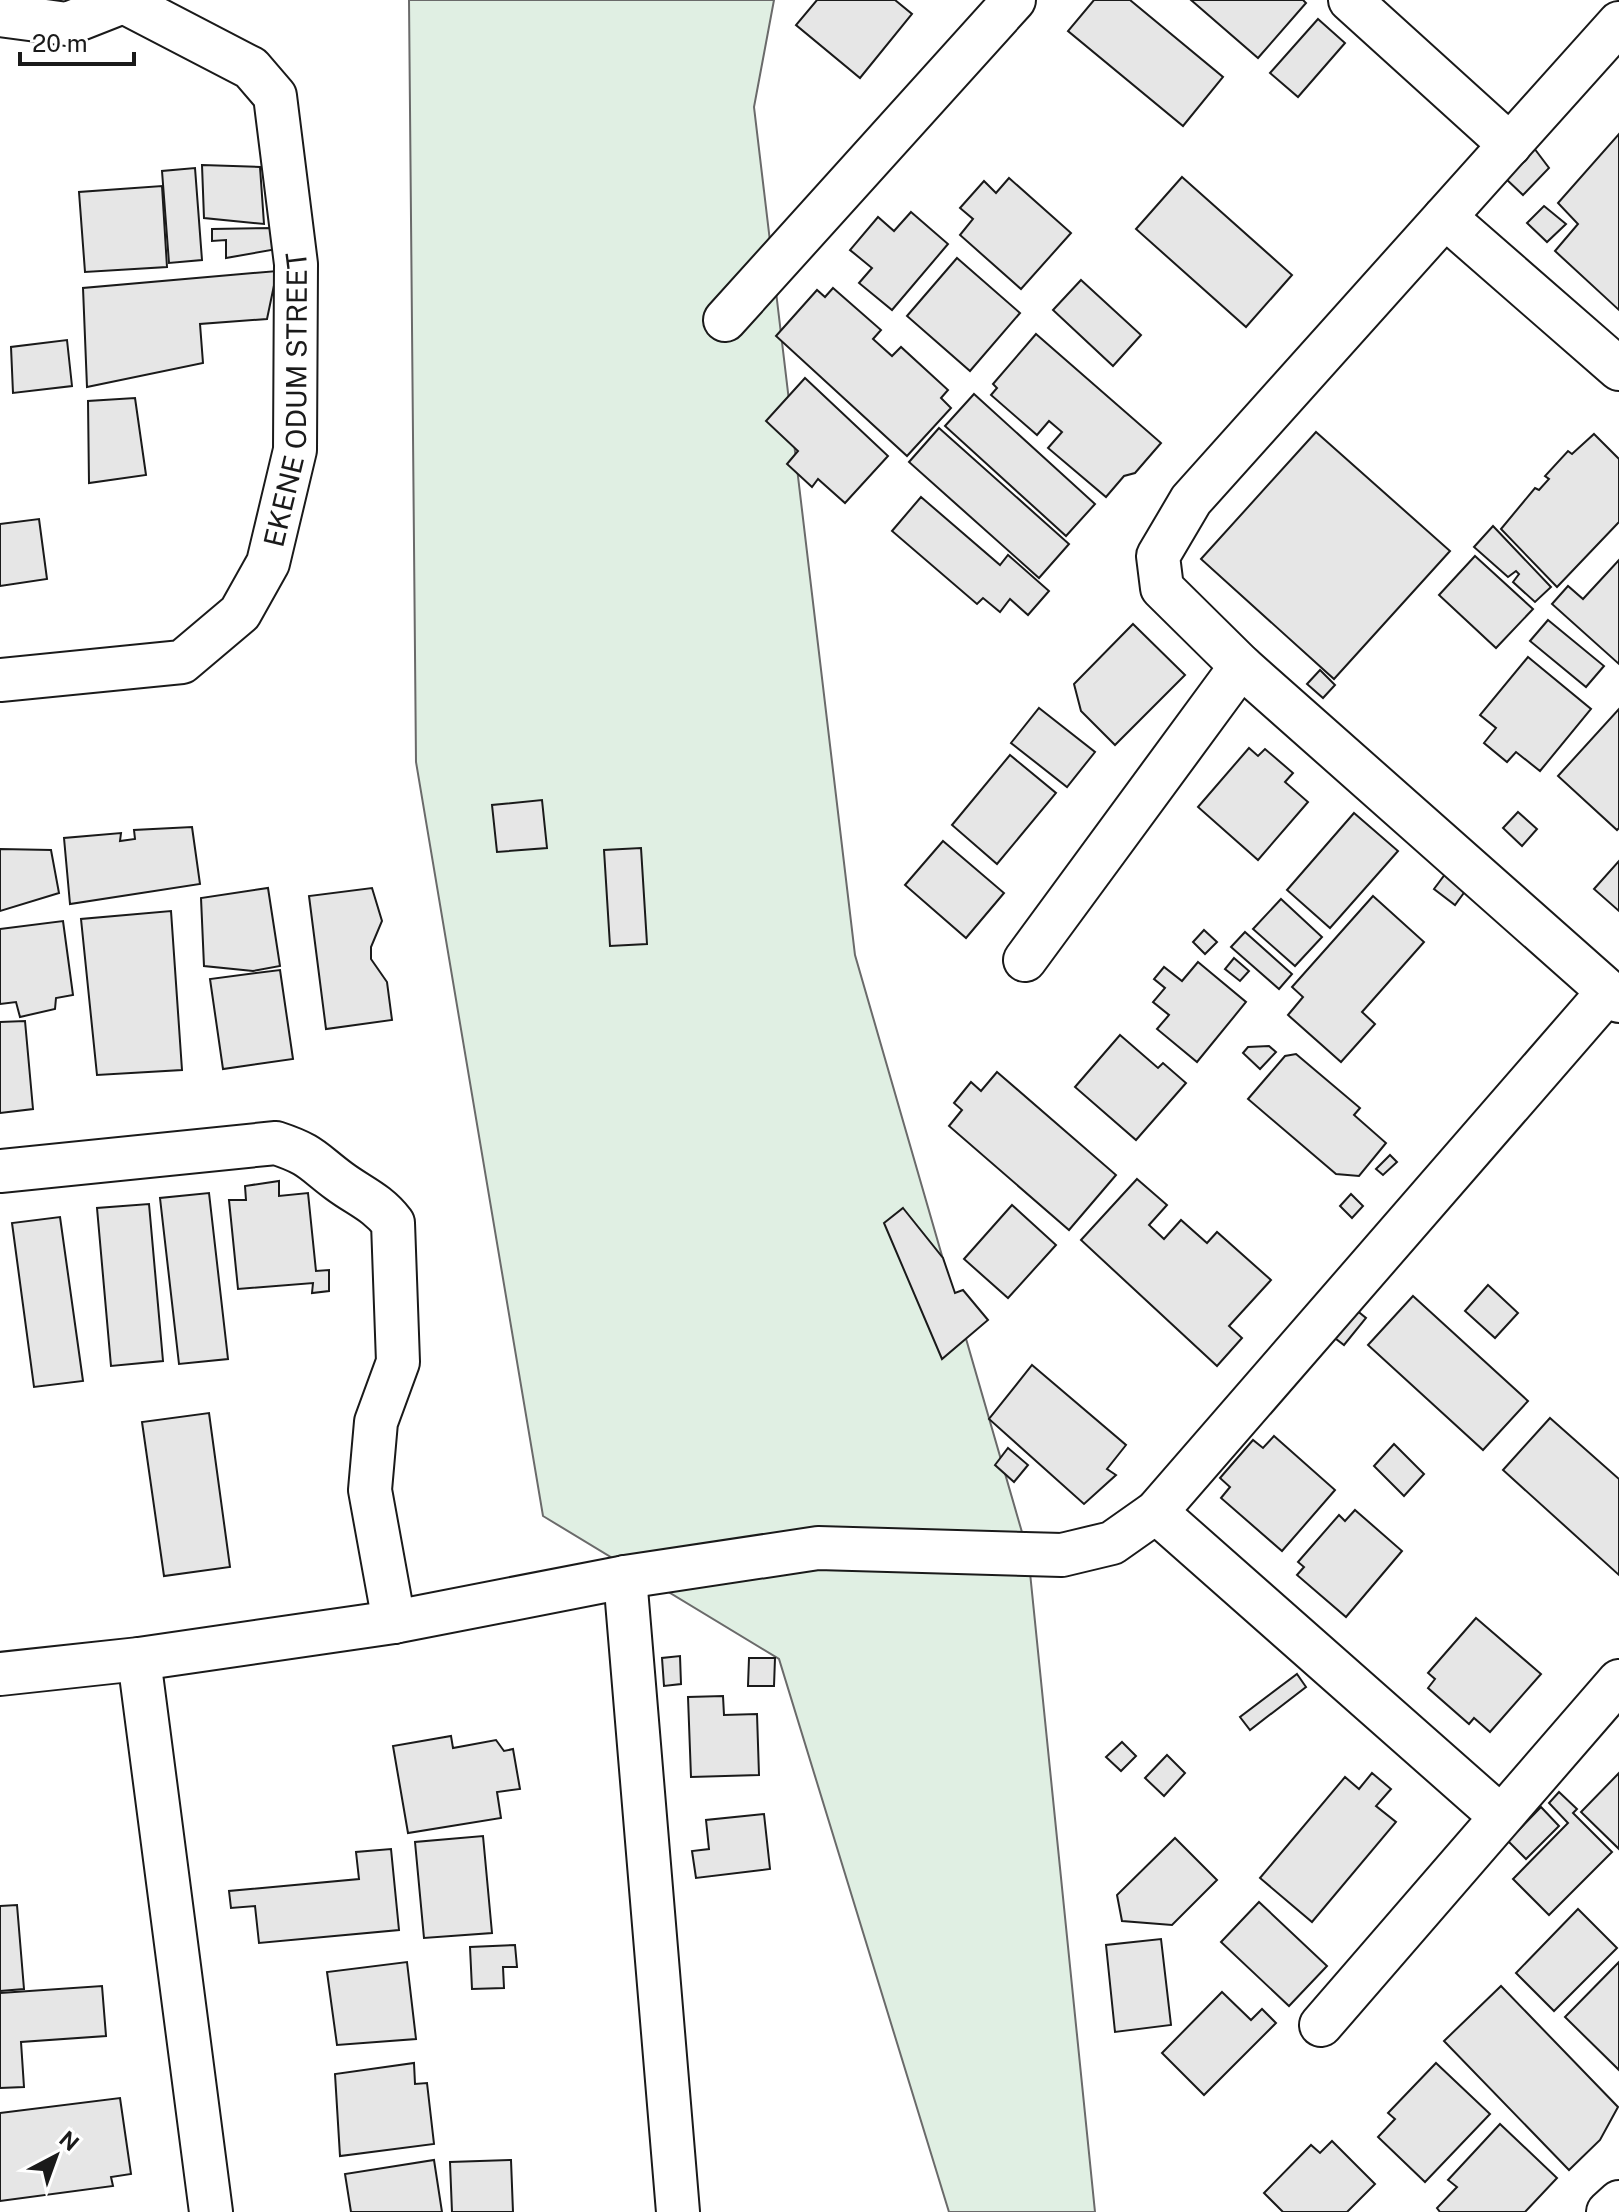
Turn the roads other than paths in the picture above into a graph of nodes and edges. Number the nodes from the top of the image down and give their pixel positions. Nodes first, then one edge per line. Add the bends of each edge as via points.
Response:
1 (1014, 0) edge
2 (1350, 0) edge
3 (127, 1) edge
4 (0, 15) edge
5 (1619, 23) edge
6 (1510, 145) junction
7 (1445, 217) junction
8 (725, 320) dead end
9 (1619, 369) edge
10 (1241, 666) junction
11 (0, 680) edge
12 (1025, 960) dead end
13 (1614, 996) edge
14 (0, 1171) edge
15 (1156, 1512) junction
16 (625, 1577) junction
17 (394, 1622) junction
18 (139, 1659) junction
19 (0, 1674) edge
20 (1619, 1681) edge
21 (1499, 1815) junction
22 (1321, 2025) dead end
23 (1619, 2202) edge
24 (211, 2212) edge
25 (678, 2212) edge
26 (1608, 2212) edge

1 - 8 street
2 - 6 street
3 - 4 street via 67,24
3 - 11 street, EKENE ODUM STREET via 251,68 275,96 296,264 293,462 268,563 240,613 182,662
5 - 6 street
6 - 7 street
7 - 9 street
7 - 10 street via 1191,500 1158,556 1162,588
10 - 12 street
10 - 13 street
13 - 15 street
14 - 17 street via 276,1143 308,1153 340,1182 382,1208 393,1223 398,1362 376,1422 370,1490
15 - 16 street via 1112,1543 1062,1555 818,1548
15 - 21 street
16 - 17 street
16 - 25 street
17 - 18 street
18 - 19 street
18 - 24 street
20 - 21 street
21 - 22 street
23 - 26 street

